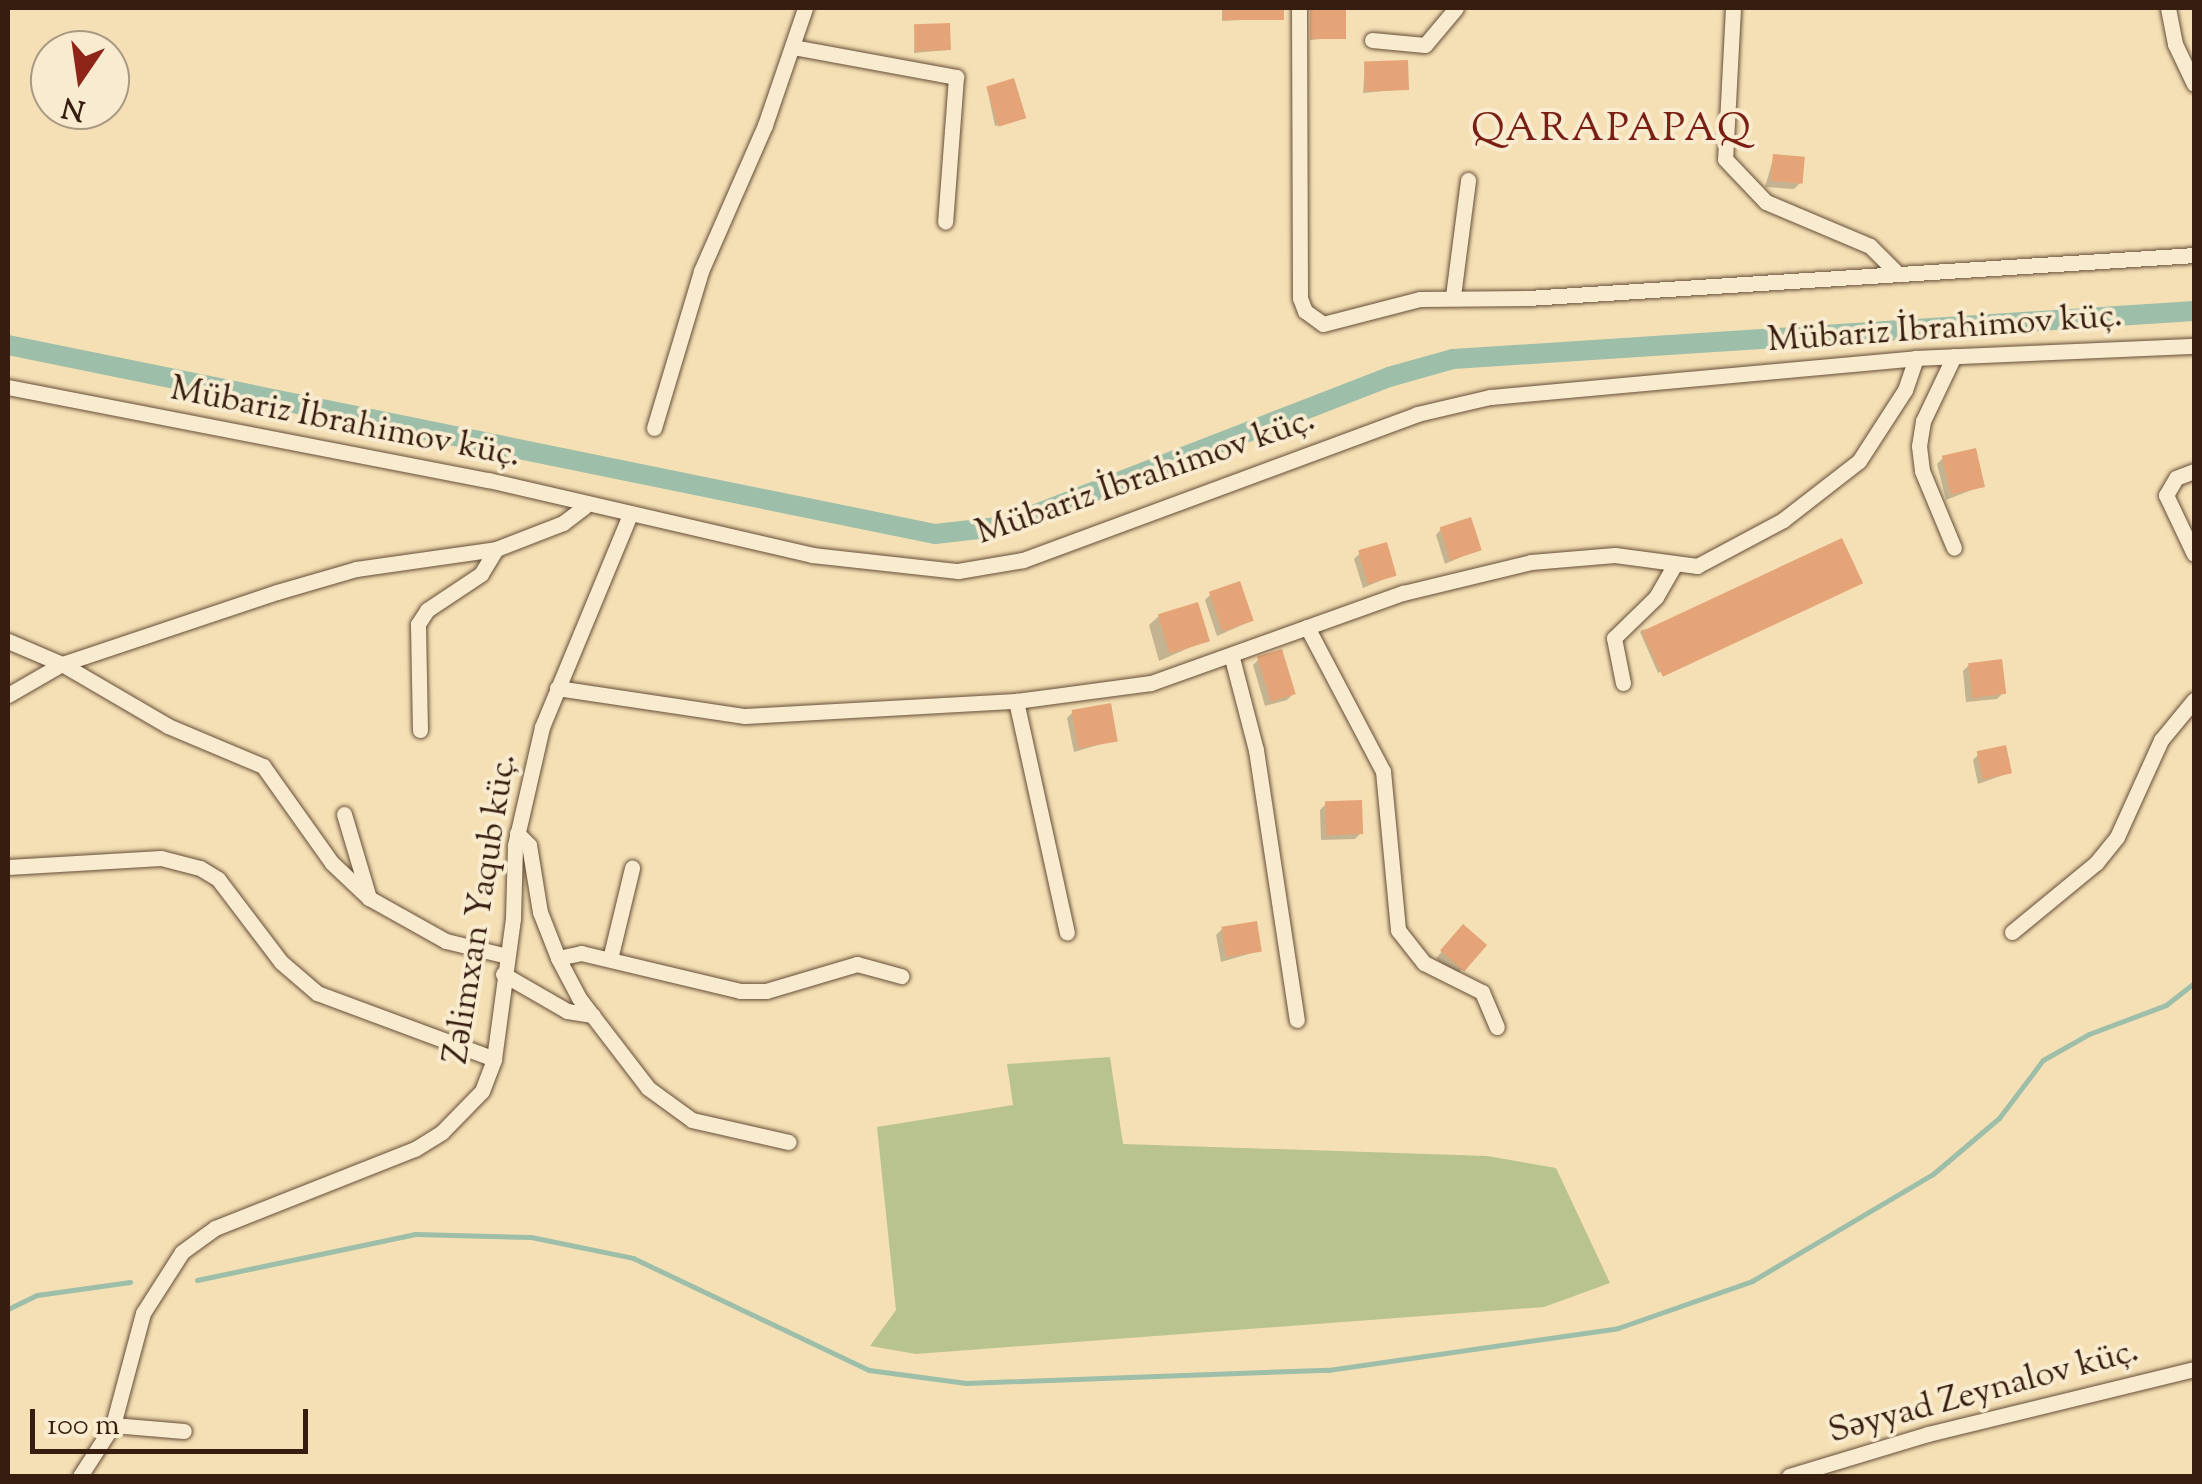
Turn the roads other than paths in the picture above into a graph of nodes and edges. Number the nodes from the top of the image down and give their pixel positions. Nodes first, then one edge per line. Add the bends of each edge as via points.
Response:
1 (805, 8) edge
2 (1299, 8) edge
3 (1456, 8) edge
4 (1733, 8) edge
5 (2168, 8) edge
6 (1372, 40) dead end
7 (793, 47) junction
8 (2194, 84) edge
9 (1468, 180) dead end
10 (945, 222) dead end
11 (2194, 254) edge
12 (1898, 274) junction
13 (1453, 296) junction
14 (2194, 346) edge
15 (1954, 356) junction
16 (1916, 358) junction
17 (8, 388) edge
18 (654, 428) dead end
19 (2194, 470) edge
20 (584, 507) junction
21 (629, 517) junction
22 (1954, 548) dead end
23 (496, 549) junction
24 (2194, 554) edge
25 (1674, 566) junction
26 (1308, 627) junction
27 (8, 640) edge
28 (1232, 658) junction
29 (62, 664) junction
30 (1622, 683) dead end
31 (557, 688) junction
32 (8, 695) edge
33 (2194, 700) edge
34 (1016, 702) junction
35 (420, 730) dead end
36 (344, 814) dead end
37 (517, 833) junction
38 (8, 867) edge
39 (632, 868) dead end
40 (368, 898) junction
41 (1066, 932) dead end
42 (2012, 932) dead end
43 (507, 956) junction
44 (558, 958) junction
45 (610, 959) junction
46 (503, 974) junction
47 (901, 976) dead end
48 (592, 1015) junction
49 (1298, 1020) dead end
50 (1497, 1027) dead end
51 (494, 1059) junction
52 (789, 1142) dead end
53 (2194, 1369) edge
54 (112, 1425) junction
55 (184, 1432) dead end
56 (80, 1476) edge
57 (1789, 1476) edge

1 - 7 street
2 - 13 street via 1305,311 1323,324
3 - 6 street via 1425,45
4 - 12 street via 1725,160 1766,202 1870,246
5 - 8 street via 2175,44
7 - 10 street via 956,77
7 - 18 street via 700,271
9 - 13 street
11 - 12 street
12 - 13 street via 1528,298
14 - 15 street, Mübariz İbrahimov küç.
15 - 16 street, Mübariz İbrahimov küç.
15 - 22 street via 1923,421 1919,446 1922,471
16 - 21 street, Mübariz İbrahimov küç. via 1566,388 1417,414 992,568 905,570
16 - 25 street via 1890,418 1834,486 1724,555 1698,566
17 - 20 street, Mübariz İbrahimov küç. via 488,480
19 - 24 street via 2176,478 2166,495
20 - 21 street, Mübariz İbrahimov küç.
20 - 23 street via 538,535
21 - 31 street, Zəlimxan Yaqub küç.
23 - 29 street via 356,569
23 - 35 street via 481,574 427,610 418,624
25 - 26 street via 1600,555 1531,562 1402,592
25 - 30 street via 1656,597 1614,638
26 - 28 street
26 - 50 street via 1383,772 1398,930 1424,964 1482,992
27 - 29 street
28 - 34 street via 1150,683
28 - 49 street via 1256,750
29 - 32 street
29 - 40 street via 168,726 263,766 332,863
31 - 34 street via 744,716
31 - 37 street, Zəlimxan Yaqub küç.
33 - 42 street via 2161,740 2116,837 2096,863
34 - 41 street
36 - 40 street
37 - 43 street, Zəlimxan Yaqub küç.
37 - 44 street via 529,845 540,912
38 - 51 street via 161,858 200,868 218,880 281,962 318,993
39 - 45 street
40 - 43 street via 446,941
43 - 46 street, Zəlimxan Yaqub küç.
44 - 45 street via 581,953
44 - 48 street
45 - 47 street via 740,991 766,991 856,964
46 - 48 street via 567,1011
46 - 51 street, Zəlimxan Yaqub küç.
48 - 52 street via 648,1088 674,1110 717,1128
51 - 54 street, Zəlimxan Yaqub küç. via 482,1091 442,1132 378,1167 215,1228 182,1252 144,1313
53 - 57 street, Səyyad Zeynalov küç. via 1928,1434
54 - 55 street
54 - 56 street, Zəlimxan Yaqub küç.

